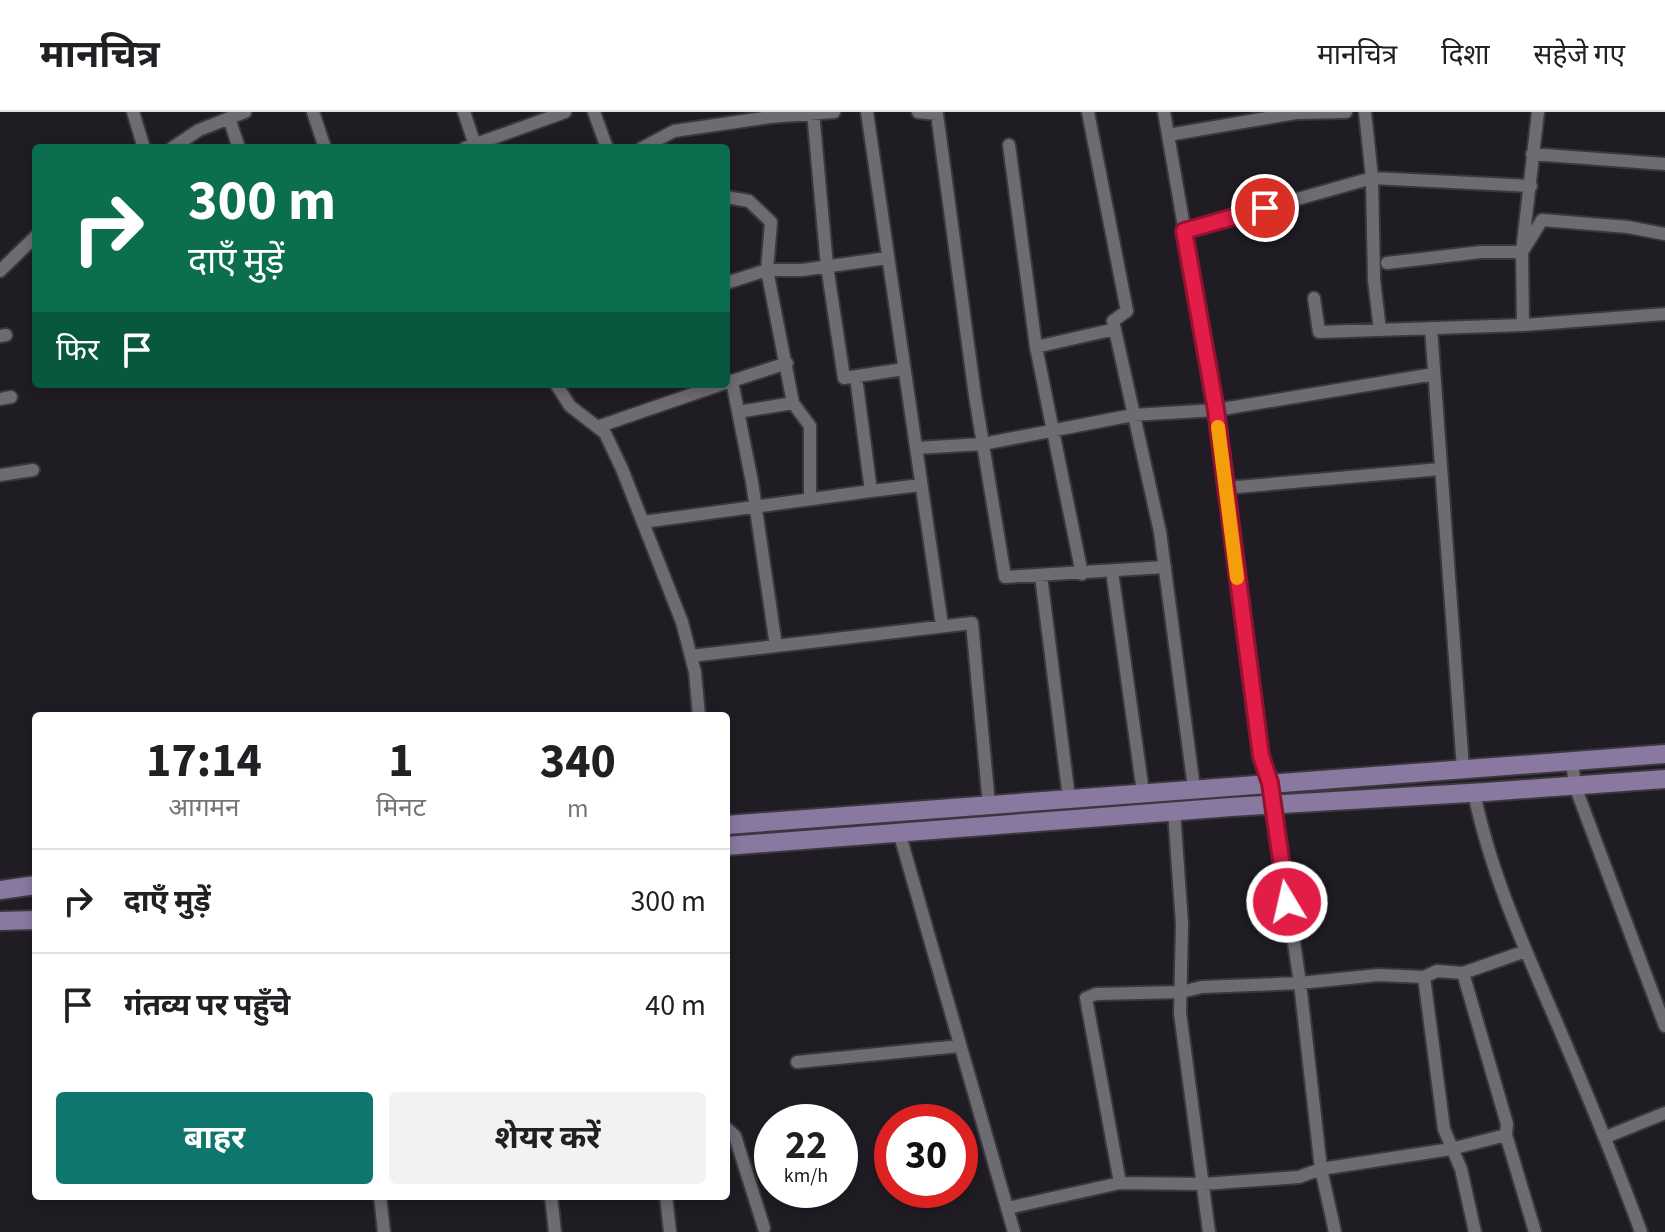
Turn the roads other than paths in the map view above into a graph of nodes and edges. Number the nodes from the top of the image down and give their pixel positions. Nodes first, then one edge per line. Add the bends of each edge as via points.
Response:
1 (133, 112) edge
2 (245, 112) edge
3 (313, 112) edge
4 (464, 112) edge
5 (565, 112) edge
6 (594, 112) edge
7 (834, 112) edge
8 (867, 112) edge
9 (918, 112) edge
10 (1088, 112) edge
11 (1164, 112) edge
12 (1346, 112) edge
13 (1365, 112) edge
14 (1538, 112) edge
15 (813, 113) edge
16 (229, 118) junction
17 (1168, 135) junction
18 (143, 144) edge
19 (178, 144) edge
20 (238, 144) edge
21 (324, 144) edge
22 (471, 144) edge
23 (480, 144) edge
24 (606, 144) edge
25 (650, 144) edge
26 (1009, 145) dead end
27 (1532, 154) junction
28 (1665, 164) edge
29 (1372, 178) junction
30 (1531, 186) junction
31 (730, 198) edge
32 (1184, 231) junction
33 (1665, 234) edge
34 (32, 240) edge
35 (1522, 252) junction
36 (887, 258) junction
37 (1387, 263) dead end
38 (827, 266) junction
39 (767, 270) junction
40 (0, 271) edge
41 (730, 282) edge
42 (1314, 298) dead end
43 (1665, 314) edge
44 (1523, 325) junction
45 (1431, 328) junction
46 (1115, 329) junction
47 (1380, 330) junction
48 (1036, 347) junction
49 (787, 363) junction
50 (904, 369) junction
51 (1434, 374) junction
52 (856, 377) junction
53 (730, 381) edge
54 (559, 388) edge
55 (696, 388) edge
56 (729, 388) edge
57 (793, 403) junction
58 (1216, 410) junction
59 (738, 412) junction
60 (1133, 415) junction
61 (597, 427) junction
62 (1052, 430) junction
63 (983, 444) junction
64 (916, 448) junction
65 (1440, 469) junction
66 (33, 470) dead end
67 (0, 475) edge
68 (921, 485) junction
69 (1226, 488) junction
70 (871, 491) junction
71 (810, 499) junction
72 (756, 508) junction
73 (643, 522) junction
74 (1165, 567) junction
75 (1112, 571) junction
76 (1082, 574) junction
77 (1041, 576) junction
78 (942, 625) junction
79 (776, 646) junction
80 (691, 656) junction
81 (699, 712) edge
82 (1665, 754) edge
83 (1572, 761) junction
84 (1463, 769) junction
85 (1665, 779) edge
86 (1270, 783) junction
87 (1575, 786) junction
88 (1194, 788) junction
89 (1143, 792) junction
90 (1474, 793) junction
91 (1069, 798) junction
92 (989, 804) junction
93 (1273, 804) junction
94 (1174, 811) junction
95 (730, 825) edge
96 (899, 832) junction
97 (730, 846) edge
98 (32, 886) edge
99 (0, 890) edge
100 (32, 920) edge
101 (0, 921) edge
102 (1526, 951) junction
103 (1463, 973) junction
104 (1424, 977) junction
105 (1300, 983) junction
106 (1181, 992) junction
107 (1665, 1026) edge
108 (960, 1046) junction
109 (797, 1062) dead end
110 (1665, 1113) edge
111 (730, 1132) edge
112 (1506, 1135) junction
113 (1606, 1137) junction
114 (1451, 1149) junction
115 (1321, 1169) junction
116 (1120, 1183) junction
117 (1203, 1184) junction
118 (380, 1200) edge
119 (551, 1200) edge
120 (666, 1200) edge
121 (1008, 1208) junction
122 (764, 1228) dead end
123 (384, 1232) edge
124 (555, 1232) edge
125 (670, 1232) edge
126 (1014, 1232) edge
127 (1209, 1232) edge
128 (1335, 1232) edge
129 (1475, 1232) edge
130 (1535, 1232) edge
131 (1641, 1232) edge

1 - 18 street
2 - 16 street
3 - 21 street
4 - 22 street
5 - 23 street
6 - 24 street
7 - 15 street
8 - 36 street
9 - 63 street via 937,114
10 - 46 street via 1127,311 1113,321
11 - 17 street
12 - 17 street via 1296,113
13 - 29 street
14 - 27 street
15 - 25 street via 674,131
15 - 38 street
16 - 19 street
16 - 20 street
17 - 32 street
26 - 48 street
27 - 28 street
27 - 30 street
29 - 30 street
29 - 32 street
29 - 47 street
30 - 35 street
31 - 39 street via 749,201 771,222
32 - 58 street
33 - 35 street via 1542,220
34 - 40 street
35 - 37 street
35 - 44 street
36 - 38 street
36 - 50 street
38 - 39 street
38 - 52 street via 844,378
39 - 41 street
39 - 49 street
42 - 47 street via 1319,332
43 - 44 street
44 - 45 street
45 - 47 street
45 - 51 street
46 - 48 street
46 - 60 street
48 - 62 street
49 - 53 street
49 - 57 street
50 - 52 street
50 - 64 street
51 - 58 street
51 - 65 street
52 - 70 street
54 - 61 street via 570,406
55 - 61 street
56 - 59 street
57 - 59 street
57 - 71 street via 810,426
58 - 60 street
58 - 69 street
59 - 72 street
60 - 62 street
60 - 74 street
61 - 73 street via 605,433
62 - 63 street
62 - 76 street
63 - 64 street
63 - 77 street via 1005,577
64 - 68 street
65 - 69 street
65 - 84 street
66 - 67 street
68 - 70 street
68 - 78 street
69 - 86 street via 1261,756
70 - 71 street
71 - 72 street
72 - 73 street
72 - 79 street
73 - 80 street
74 - 75 street
74 - 88 street
75 - 76 street
75 - 89 street
76 - 77 street
77 - 91 street
78 - 79 street
78 - 92 street via 972,623
79 - 80 street
80 - 81 street
82 - 83 main road
83 - 84 main road
83 - 87 street
84 - 86 main road
85 - 87 main road
86 - 88 main road
86 - 93 street
87 - 90 main road
87 - 107 street
88 - 89 main road
89 - 91 main road
90 - 93 main road
90 - 102 street via 1484,842
91 - 92 main road
92 - 95 main road
93 - 94 main road
93 - 105 street
94 - 96 main road
94 - 106 street
96 - 97 main road
96 - 108 street
98 - 99 main road
100 - 101 main road
102 - 103 street
102 - 113 street
103 - 104 street via 1437,971
103 - 112 street
104 - 105 street via 1378,975
104 - 114 street
105 - 106 street
105 - 115 street
106 - 116 street via 1086,998
106 - 117 street
108 - 109 street
108 - 121 street
110 - 113 street
111 - 122 street
112 - 114 street
112 - 130 street
113 - 131 street
114 - 115 street
114 - 129 street via 1461,1169
115 - 117 street via 1299,1177
115 - 128 street
116 - 117 street
116 - 121 street
117 - 127 street
118 - 123 street
119 - 124 street
120 - 125 street
121 - 126 street

